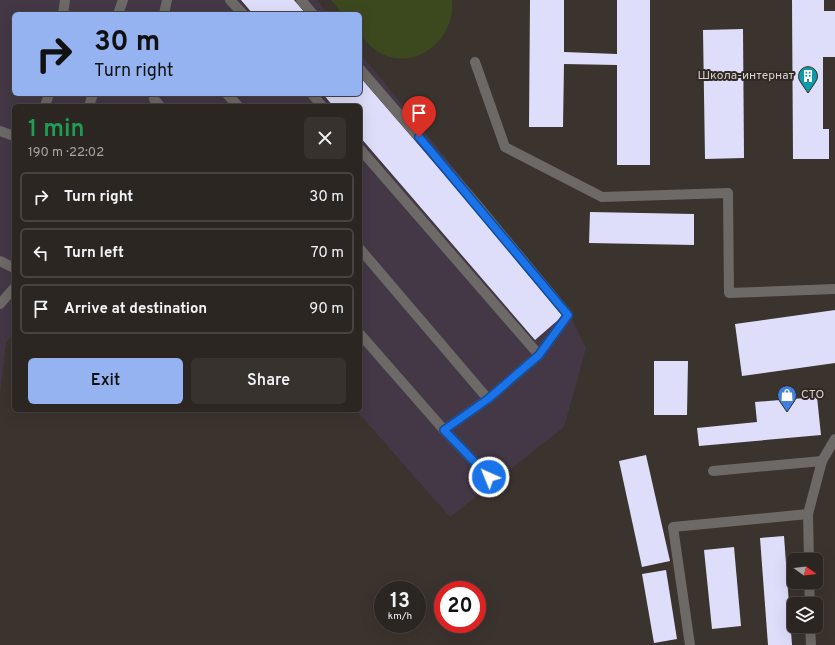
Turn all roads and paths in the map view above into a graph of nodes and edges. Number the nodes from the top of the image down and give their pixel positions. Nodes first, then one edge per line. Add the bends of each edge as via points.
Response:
1 (65, 0) edge
2 (123, 0) edge
3 (167, 0) edge
4 (230, 0) edge
5 (301, 0) edge
6 (63, 12) edge
7 (119, 12) edge
8 (164, 12) edge
9 (241, 12) edge
10 (311, 12) edge
11 (475, 62) dead end
12 (362, 70) edge
13 (229, 96) edge
14 (314, 96) edge
15 (236, 104) edge
16 (320, 104) edge
17 (0, 131) edge
18 (12, 135) edge
19 (362, 151) edge
20 (362, 251) edge
21 (0, 261) edge
22 (12, 267) edge
23 (835, 289) edge
24 (12, 290) edge
25 (0, 304) edge
26 (362, 336) edge
27 (539, 355) junction
28 (488, 399) junction
29 (444, 430) junction
30 (835, 439) edge
31 (822, 461) junction
32 (713, 471) dead end
33 (489, 477) dead end
34 (808, 514) junction
35 (809, 553) edge
36 (810, 633) edge
37 (690, 645) edge
38 (811, 645) edge

1 - 6 lane
2 - 7 lane
3 - 8 lane
4 - 9 lane
5 - 10 lane
11 - 23 lane via 505,147 602,197 728,193 729,292
12 - 27 lane via 568,315
13 - 15 lane
14 - 16 lane
17 - 18 lane
19 - 27 lane
20 - 28 lane
21 - 22 lane
24 - 25 lane
26 - 29 lane
27 - 28 lane
28 - 29 lane
29 - 33 lane
30 - 31 lane
31 - 32 lane
31 - 34 lane
34 - 35 lane
34 - 37 lane via 673,527
36 - 38 lane

